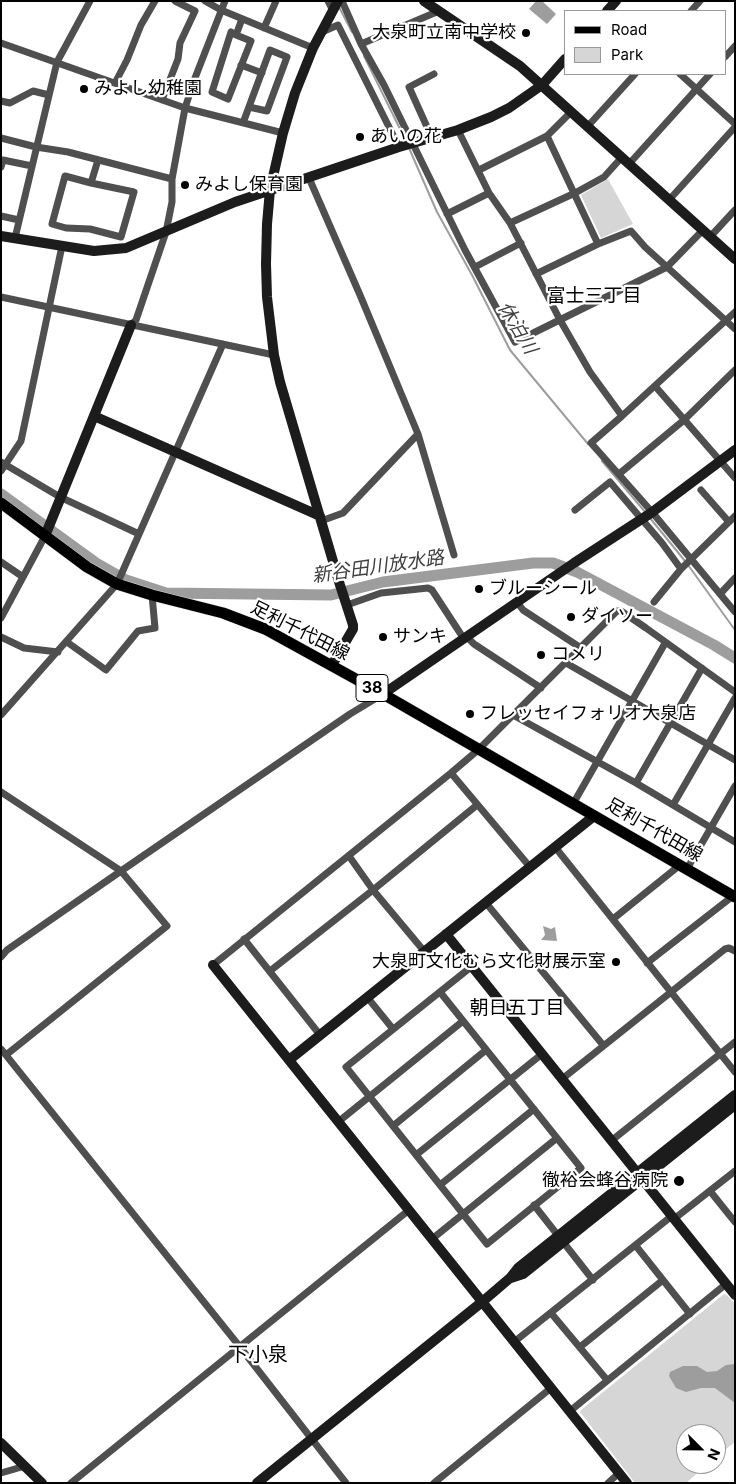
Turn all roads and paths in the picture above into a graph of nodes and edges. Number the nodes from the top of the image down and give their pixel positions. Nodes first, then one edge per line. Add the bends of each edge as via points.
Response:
1 (90, 1) edge
2 (155, 1) edge
3 (174, 1) edge
4 (205, 1) edge
5 (225, 1) edge
6 (276, 1) edge
7 (424, 1) edge
8 (335, 4) edge
9 (221, 10) junction
10 (439, 11) junction
11 (242, 19) junction
12 (264, 28) junction
13 (322, 32) junction
14 (236, 35) junction
15 (1, 42) edge
16 (361, 44) junction
17 (735, 46) edge
18 (313, 48) junction
19 (726, 56) edge
20 (564, 60) edge
21 (57, 62) junction
22 (241, 65) junction
23 (262, 73) junction
24 (434, 74) dead end
25 (634, 75) edge
26 (681, 75) edge
27 (709, 75) edge
28 (115, 83) junction
29 (542, 85) junction
30 (696, 89) junction
31 (49, 95) junction
32 (162, 100) junction
33 (1, 101) edge
34 (249, 106) junction
35 (185, 108) junction
36 (571, 112) junction
37 (243, 122) junction
38 (588, 126) junction
39 (735, 126) edge
40 (458, 130) junction
41 (282, 132) junction
42 (547, 136) junction
43 (1, 138) edge
44 (432, 138) junction
45 (405, 146) junction
46 (36, 147) junction
47 (98, 160) junction
48 (625, 161) junction
49 (32, 166) junction
50 (1, 167) edge
51 (479, 170) junction
52 (309, 178) junction
53 (172, 179) junction
54 (91, 182) junction
55 (270, 190) junction
56 (489, 193) junction
57 (574, 193) junction
58 (669, 200) junction
59 (735, 210) edge
60 (447, 214) junction
61 (1, 216) edge
62 (19, 220) junction
63 (510, 223) junction
64 (166, 232) junction
65 (706, 234) junction
66 (1, 236) edge
67 (15, 238) junction
68 (520, 243) junction
69 (598, 244) junction
70 (62, 246) junction
71 (733, 255) edge
72 (475, 267) junction
73 (667, 267) junction
74 (536, 274) junction
75 (1, 297) edge
76 (48, 308) junction
77 (735, 312) edge
78 (560, 320) junction
79 (726, 321) junction
80 (131, 325) junction
81 (735, 329) edge
82 (223, 344) junction
83 (274, 355) junction
84 (735, 370) edge
85 (654, 386) junction
86 (94, 416) junction
87 (622, 416) junction
88 (684, 420) junction
89 (418, 434) junction
90 (735, 450) edge
91 (176, 451) junction
92 (720, 461) junction
93 (3, 466) edge
94 (619, 474) junction
95 (735, 478) edge
96 (701, 490) dead end
97 (60, 497) junction
98 (1, 503) edge
99 (575, 510) dead end
100 (647, 515) junction
101 (320, 519) junction
102 (732, 519) edge
103 (47, 530) junction
104 (139, 534) junction
105 (454, 554) dead end
106 (691, 561) junction
107 (1, 562) edge
108 (682, 569) junction
109 (24, 576) junction
110 (735, 578) edge
111 (117, 584) junction
112 (720, 594) junction
113 (152, 595) junction
114 (345, 601) junction
115 (517, 602) junction
116 (654, 602) dead end
117 (735, 612) edge
118 (1, 618) edge
119 (1, 637) edge
120 (466, 638) junction
121 (67, 642) junction
122 (664, 645) dead end
123 (581, 648) junction
124 (58, 652) junction
125 (566, 663) junction
126 (332, 665) junction
127 (702, 668) junction
128 (541, 688) junction
129 (735, 692) edge
130 (383, 694) junction
131 (735, 698) edge
132 (632, 701) junction
133 (1, 715) edge
134 (513, 715) junction
135 (670, 724) junction
136 (708, 744) junction
137 (478, 750) junction
138 (735, 760) edge
139 (598, 762) junction
140 (451, 773) junction
141 (636, 783) junction
142 (735, 786) edge
143 (1, 792) edge
144 (573, 804) junction
145 (477, 805) junction
146 (673, 805) junction
147 (594, 816) junction
148 (710, 828) junction
149 (735, 842) edge
150 (555, 847) junction
151 (349, 856) junction
152 (530, 867) junction
153 (683, 867) junction
154 (121, 870) junction
155 (373, 890) junction
156 (734, 896) edge
157 (486, 903) junction
158 (613, 919) junction
159 (446, 934) junction
160 (244, 939) junction
161 (424, 951) junction
162 (735, 951) edge
163 (1, 957) edge
164 (648, 963) junction
165 (213, 965) joint
166 (471, 967) junction
167 (270, 971) junction
168 (440, 992) junction
169 (670, 992) junction
170 (367, 997) junction
171 (463, 1021) junction
172 (393, 1029) junction
173 (320, 1035) junction
174 (735, 1042) edge
175 (603, 1046) junction
176 (486, 1050) junction
177 (4, 1052) edge
178 (542, 1054) junction
179 (720, 1054) junction
180 (289, 1060) junction
181 (735, 1072) edge
182 (562, 1079) junction
183 (510, 1080) junction
184 (735, 1095) edge
185 (370, 1097) junction
186 (735, 1105) edge
187 (534, 1109) junction
188 (338, 1122) junction
189 (393, 1126) junction
190 (557, 1138) junction
191 (611, 1141) junction
192 (416, 1155) junction
193 (735, 1171) edge
194 (640, 1176) junction
195 (440, 1185) junction
196 (710, 1191) junction
197 (534, 1205) junction
198 (409, 1210) junction
199 (463, 1214) junction
200 (671, 1219) junction
201 (735, 1222) edge
202 (432, 1239) junction
203 (561, 1239) junction
204 (636, 1246) junction
205 (593, 1280) junction
206 (663, 1280) junction
207 (726, 1284) junction
208 (735, 1295) edge
209 (482, 1302) junction
210 (552, 1313) junction
211 (690, 1314) junction
212 (519, 1338) dead end
213 (240, 1346) junction
214 (580, 1347) junction
215 (607, 1380) junction
216 (551, 1388) junction
217 (570, 1411) junction
218 (311, 1439) junction
219 (1, 1443) edge
220 (25, 1466) junction
221 (1, 1473) edge
222 (619, 1473) junction
223 (42, 1483) edge
224 (71, 1483) edge
225 (257, 1483) edge
226 (346, 1483) edge
227 (434, 1483) edge
228 (608, 1483) edge
229 (627, 1483) edge

1 - 21 street
2 - 28 street
3 - 32 street via 195,12 180,43 178,59
4 - 9 street
5 - 9 street
6 - 12 street
7 - 10 street
8 - 13 street
8 - 16 street
9 - 11 street
9 - 35 street
10 - 16 street
10 - 29 street via 520,66
11 - 12 street
11 - 14 street
12 - 18 street
13 - 18 street
13 - 45 street via 338,25
14 - 22 street via 251,41
14 - 22 street via 231,32 212,92 228,99
15 - 21 street
16 - 45 street via 384,85
17 - 19 street
18 - 41 street
20 - 29 street
21 - 28 street
21 - 31 street
22 - 23 street
23 - 34 street
23 - 34 street via 270,50 287,56 267,111
24 - 44 street via 409,87
25 - 38 street
26 - 30 street
27 - 30 street
28 - 32 street
29 - 36 street
29 - 40 street via 509,108
30 - 39 street
30 - 48 street
31 - 33 street via 33,91 10,103
31 - 46 street
32 - 35 street
34 - 37 street
35 - 37 street
35 - 53 street
36 - 38 street
36 - 42 street
37 - 41 street
38 - 48 street
39 - 58 street
40 - 44 street
40 - 51 street
41 - 55 street
42 - 51 street
42 - 57 street
43 - 46 street
44 - 45 street
45 - 52 street
45 - 60 street
46 - 47 street
46 - 49 street
47 - 53 street
47 - 54 street
48 - 57 street
48 - 58 street
49 - 50 street via 3,160
49 - 62 street
51 - 56 street
52 - 55 street
52 - 89 street
53 - 64 street via 172,202
54 - 54 street via 134,192 122,237 52,224 65,176
55 - 64 street
55 - 83 street via 266,272
56 - 60 street
56 - 63 street
57 - 63 street
57 - 69 street
58 - 65 street
59 - 65 street
60 - 72 street
61 - 62 street
62 - 67 street
63 - 68 street
64 - 70 street via 126,248 94,251
64 - 80 street via 136,320
65 - 71 street
65 - 73 street
66 - 67 street
67 - 70 street
68 - 72 street
68 - 74 street
69 - 73 street via 631,231
69 - 74 street
70 - 76 street
72 - 78 street via 515,342
73 - 78 street
73 - 79 street
74 - 78 street
75 - 76 street
76 - 80 street
76 - 93 street via 21,441
77 - 79 street
78 - 87 street via 590,372
79 - 81 street
79 - 85 street
80 - 82 street
80 - 86 street
82 - 83 street
82 - 91 street
83 - 101 street
84 - 88 street
85 - 87 street
85 - 88 street
86 - 91 street
86 - 97 street
87 - 94 street via 591,443
88 - 92 street
88 - 94 street
89 - 101 street via 342,513
89 - 105 street
90 - 92 street
91 - 101 street
91 - 104 street
92 - 95 street
92 - 100 street
93 - 97 street
94 - 100 street
96 - 102 street
97 - 103 street
97 - 104 street
98 - 103 main road, 足利千代田線 / 38
99 - 100 street via 610,482
100 - 106 street
100 - 108 street via 662,543
100 - 115 street
101 - 114 street
102 - 106 street
103 - 109 street
103 - 111 main road, 足利千代田線 / 38 via 87,567
104 - 111 street
106 - 108 street
106 - 112 street
107 - 109 street
108 - 116 street
109 - 118 street
110 - 112 street
111 - 113 main road, 足利千代田線 / 38
111 - 121 street
112 - 117 street
113 - 121 street via 155,628 138,631 106,670
113 - 126 main road, 足利千代田線 / 38 via 223,613 265,629
114 - 120 street via 428,588
114 - 126 street via 354,625
115 - 120 street
115 - 123 street via 523,610
119 - 124 street via 24,648
120 - 128 street
120 - 130 street
121 - 124 street
122 - 132 street
123 - 125 street
123 - 127 street via 620,611
124 - 133 street
125 - 128 street
125 - 132 street
126 - 130 main road, 足利千代田線 / 38
127 - 129 street
127 - 135 street
128 - 134 street
130 - 137 main road, 足利千代田線 / 38
130 - 154 street
131 - 136 street
132 - 135 street
132 - 139 street
134 - 137 street
134 - 139 street
135 - 136 street
135 - 141 street
136 - 138 street
136 - 146 street
137 - 140 street
137 - 144 main road, 足利千代田線 / 38
139 - 141 street
139 - 144 street
140 - 145 street
140 - 151 street
141 - 146 street
142 - 148 street
143 - 154 street
144 - 147 main road, 足利千代田線 / 38
145 - 152 street
145 - 155 street
146 - 148 street
147 - 150 street
147 - 153 main road, 足利千代田線 / 38
148 - 149 street
148 - 153 street
150 - 152 street
150 - 158 street
151 - 155 street
151 - 160 street
152 - 157 street
153 - 156 main road, 足利千代田線 / 38
153 - 158 street
154 - 163 street
154 - 177 street via 167,926
155 - 161 street
155 - 167 street
156 - 164 street
157 - 159 street
157 - 175 street
158 - 164 street
159 - 161 street
159 - 166 street
160 - 165 street
160 - 167 street
161 - 170 street
162 - 169 street via 725,949
164 - 169 street
165 - 180 street
166 - 168 street
166 - 178 street
167 - 173 street
168 - 171 street
168 - 172 street
169 - 175 street
169 - 179 street
170 - 172 street
170 - 173 street
171 - 176 street
171 - 185 street
172 - 185 street via 346,1067
173 - 180 street
174 - 179 street
175 - 182 street
176 - 183 street
176 - 189 street
177 - 213 street
178 - 182 street
178 - 183 street
179 - 181 street
179 - 191 street
180 - 188 street
182 - 191 street
183 - 187 street
183 - 192 street
184 - 194 street
185 - 188 street
185 - 189 street
186 - 194 street
187 - 190 street
187 - 195 street
188 - 198 street
189 - 192 street
190 - 197 street via 581,1168
190 - 199 street
191 - 194 street
192 - 195 street
193 - 196 street
194 - 200 street
194 - 203 street
195 - 199 street
196 - 200 street
196 - 201 street
197 - 199 street via 487,1244
197 - 203 street
198 - 202 street
198 - 213 street
199 - 202 street
200 - 204 street
200 - 207 street
202 - 209 street
203 - 205 street
203 - 209 street via 518,1268
204 - 205 street
204 - 206 street
205 - 210 street
206 - 211 street
206 - 214 street
207 - 208 street
207 - 211 street
209 - 216 street
209 - 218 street
210 - 212 street
210 - 214 street
211 - 215 street
213 - 218 street
213 - 224 street
214 - 215 street
215 - 217 street
216 - 217 street
216 - 227 street
217 - 222 street
218 - 225 street
218 - 226 street
219 - 220 street
220 - 221 street
220 - 223 street
222 - 228 street
222 - 229 street

